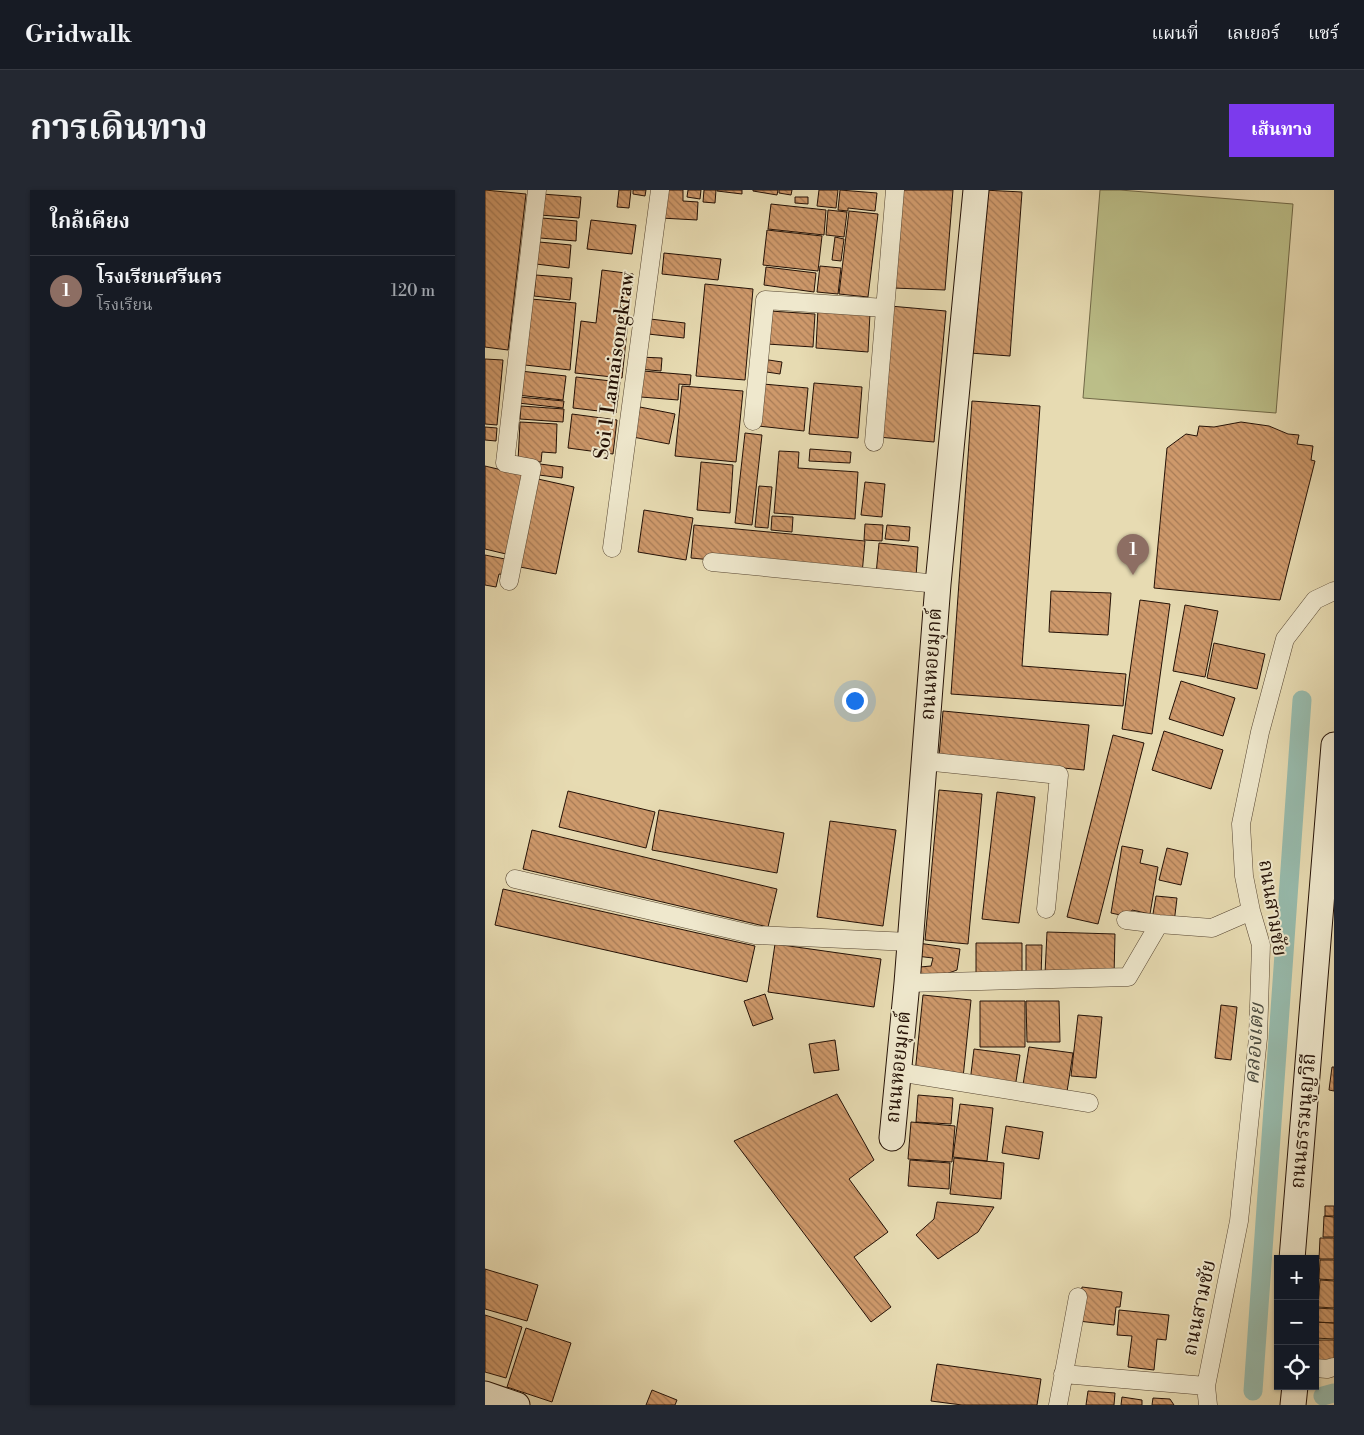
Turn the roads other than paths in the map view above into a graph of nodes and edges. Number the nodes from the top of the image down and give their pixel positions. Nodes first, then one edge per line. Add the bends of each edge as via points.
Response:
1 (537, 190) edge
2 (659, 190) edge
3 (895, 190) edge
4 (976, 190) edge
5 (885, 308) junction
6 (753, 421) dead end
7 (874, 442) dead end
8 (612, 548) dead end
9 (711, 562) dead end
10 (509, 581) dead end
11 (938, 584) junction
12 (1334, 590) edge
13 (1334, 745) edge
14 (924, 761) junction
15 (515, 878) dead end
16 (1046, 909) dead end
17 (1251, 911) junction
18 (1126, 920) dead end
19 (1334, 920) edge
20 (1159, 924) junction
21 (910, 942) junction
22 (907, 983) junction
23 (898, 1072) junction
24 (1089, 1103) dead end
25 (892, 1138) dead end
26 (1292, 1255) edge
27 (1305, 1255) edge
28 (1078, 1297) dead end
29 (1334, 1367) edge
30 (1319, 1368) edge
31 (1063, 1374) junction
32 (1206, 1386) junction
33 (1282, 1390) edge
34 (1295, 1390) edge
35 (485, 1394) edge
36 (517, 1405) edge
37 (1058, 1405) edge
38 (1208, 1405) edge
39 (1281, 1405) edge
40 (1293, 1405) edge

1 - 10 street via 505,463 532,468
2 - 8 street, Soi 1 Lamaisongkraw
3 - 5 street
4 - 11 street, ถนนหอยมุกต์
5 - 6 street via 765,300
5 - 7 street
9 - 11 street
11 - 14 street, ถนนหอยมุกต์
12 - 17 street, ถนนสามชัย via 1315,600 1285,639 1259,732 1241,824 1243,876
13 - 26 street, ถนนธรรมนูญวิถี
14 - 16 street via 1059,775
14 - 21 street, ถนนหอยมุกต์
15 - 21 street via 755,935
17 - 20 street via 1212,928
17 - 32 street, ถนนสามชัย via 1261,945 1258,1038 1239,1221
18 - 20 street
19 - 27 street, ถนนธรรมนูญวิถี
20 - 22 street via 1128,977
21 - 22 street, ถนนหอยมุกต์
22 - 23 street, ถนนหอยมุกต์
23 - 24 street
23 - 25 street, ถนนหอยมุกต์
28 - 31 street
29 - 30 street
31 - 32 street
31 - 37 street
32 - 38 street, ถนนสามชัย
33 - 39 street
34 - 40 street
35 - 36 street

